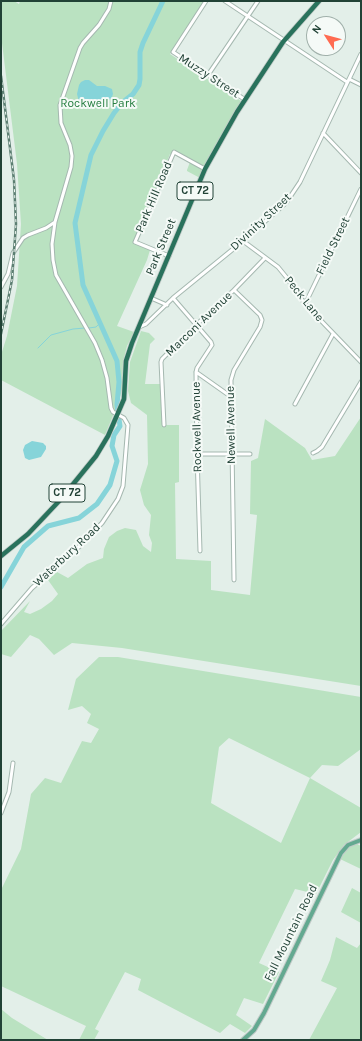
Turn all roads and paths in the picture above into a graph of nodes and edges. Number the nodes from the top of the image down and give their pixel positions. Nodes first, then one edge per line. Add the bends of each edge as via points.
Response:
1 (111, 1) edge
2 (206, 1) edge
3 (225, 1) edge
4 (258, 1) edge
5 (319, 1) edge
6 (248, 16) junction
7 (284, 40) junction
8 (361, 54) edge
9 (208, 75) junction
10 (348, 80) junction
11 (361, 85) edge
12 (244, 99) junction
13 (323, 133) junction
14 (206, 169) junction
15 (361, 173) edge
16 (361, 189) edge
17 (55, 222) junction
18 (243, 241) junction
19 (169, 256) junction
20 (265, 258) junction
21 (1, 287) edge
22 (234, 290) junction
23 (151, 298) junction
24 (173, 298) junction
25 (305, 304) junction
26 (166, 305) junction
27 (196, 324) junction
28 (139, 327) junction
29 (333, 334) junction
30 (361, 362) edge
31 (196, 372) junction
32 (361, 382) edge
33 (230, 396) junction
34 (295, 404) dead end
35 (116, 414) junction
36 (164, 425) dead end
37 (313, 452) dead end
38 (197, 454) junction
39 (231, 454) junction
40 (250, 454) dead end
41 (200, 551) dead end
42 (1, 556) edge
43 (234, 580) dead end
44 (1, 624) edge
45 (13, 763) dead end
46 (1, 813) edge
47 (361, 840) edge
48 (243, 1040) edge

1 - 17 street via 99,25 80,48 60,105 61,123 72,156
2 - 9 street, Muzzy Street via 173,52
3 - 6 street
4 - 6 street
5 - 7 highway, Park Street / CT 72
6 - 7 street
6 - 9 street
7 - 10 street
7 - 12 highway, Park Street / CT 72
8 - 10 street, Divinity Street
9 - 12 street, Muzzy Street
10 - 11 street
10 - 13 street, Divinity Street
12 - 14 highway, Park Street / CT 72
13 - 15 street
13 - 18 street, Divinity Street via 286,203
14 - 19 highway, Park Street / CT 72
14 - 19 street, Park Hill Road via 174,152 135,242
16 - 25 street, Field Street
17 - 21 street via 23,238 12,252 8,274
17 - 35 street via 52,260 56,275 95,342 107,378 111,408
18 - 20 street, Peck Lane
18 - 24 street, Divinity Street
19 - 23 highway, Park Street / CT 72
20 - 22 street, Marconi Avenue
20 - 25 street, Peck Lane via 278,267
22 - 27 street, Marconi Avenue
22 - 33 street, Newell Avenue via 262,320 234,370
23 - 26 street
23 - 28 highway, Park Street / CT 72
24 - 26 street, Divinity Street
24 - 27 street, Rockwell Avenue
25 - 29 street, Peck Lane
26 - 28 street, Divinity Street via 146,324
27 - 31 street, Rockwell Avenue via 212,345
27 - 36 street, Marconi Avenue via 161,362
28 - 35 highway, Park Street / CT 72 via 126,360 124,399
29 - 30 street, Peck Lane
29 - 34 street
31 - 33 street
31 - 38 street, Rockwell Avenue
32 - 37 street via 322,447
33 - 39 street, Newell Avenue
35 - 42 highway, CT 72 via 108,436 96,456 28,534
35 - 44 street, Waterbury Road via 123,417 128,425 124,479 116,504 81,545 32,588
38 - 39 street
38 - 41 street, Rockwell Avenue
39 - 40 street
39 - 43 street, Newell Avenue
45 - 46 street via 9,792
47 - 48 main road, Fall Mountain Road via 348,845 341,853 264,1013 254,1030

